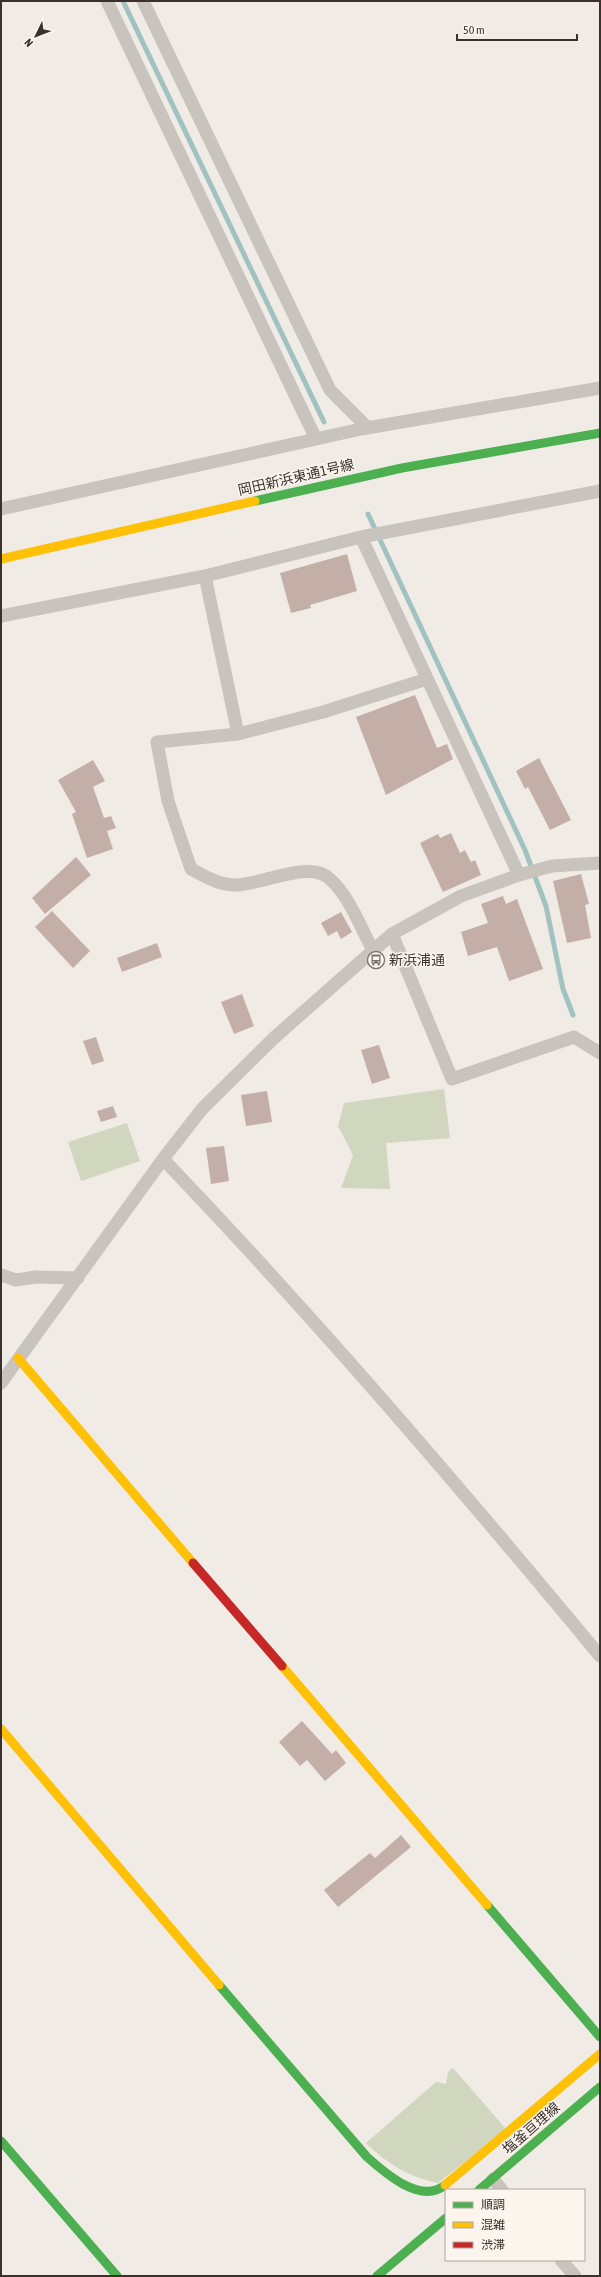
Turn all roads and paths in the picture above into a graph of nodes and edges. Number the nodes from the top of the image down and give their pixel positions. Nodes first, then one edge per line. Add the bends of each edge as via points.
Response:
1 (107, 1) edge
2 (143, 1) edge
3 (600, 388) edge
4 (368, 428) junction
5 (600, 433) edge
6 (316, 439) junction
7 (600, 491) edge
8 (1, 509) edge
9 (365, 536) junction
10 (1, 559) edge
11 (205, 576) junction
12 (1, 616) edge
13 (427, 679) junction
14 (238, 734) junction
15 (600, 863) edge
16 (522, 874) junction
17 (392, 934) junction
18 (374, 952) junction
19 (600, 1053) edge
20 (163, 1159) junction
21 (1, 1275) edge
22 (78, 1278) junction
23 (18, 1358) junction
24 (1, 1383) edge
25 (600, 1656) edge
26 (1, 1729) edge
27 (600, 2037) edge
28 (600, 2054) edge
29 (600, 2087) edge
30 (1, 2141) edge
31 (493, 2179) junction
32 (480, 2189) edge
33 (501, 2189) edge
34 (445, 2219) edge
35 (562, 2261) edge
36 (117, 2276) edge
37 (377, 2276) edge
38 (575, 2276) edge

1 - 6 street
2 - 4 street via 330,390
3 - 4 street
4 - 6 street
5 - 10 street, 岡田新浜東通1号線 via 402,468
6 - 8 street
7 - 9 street
9 - 11 street
9 - 13 street
11 - 12 street
11 - 14 street
13 - 14 street via 323,712
13 - 16 street
14 - 18 street via 157,742 168,801 191,869 217,883 237,885 315,871 330,878
15 - 16 street via 545,868
16 - 17 street via 461,896
17 - 18 street
17 - 19 street via 452,1079 574,1037
18 - 20 street via 275,1036 202,1109
20 - 22 street
20 - 25 street via 237,1236 446,1472
21 - 22 street via 16,1280 36,1277
22 - 23 street
23 - 24 street
23 - 27 street
26 - 28 street via 361,2152 399,2181 423,2191 439,2190
29 - 31 street, 塩釜亘理線
30 - 36 street
31 - 32 street, 塩釜亘理線
31 - 33 street
34 - 37 street
35 - 38 street

